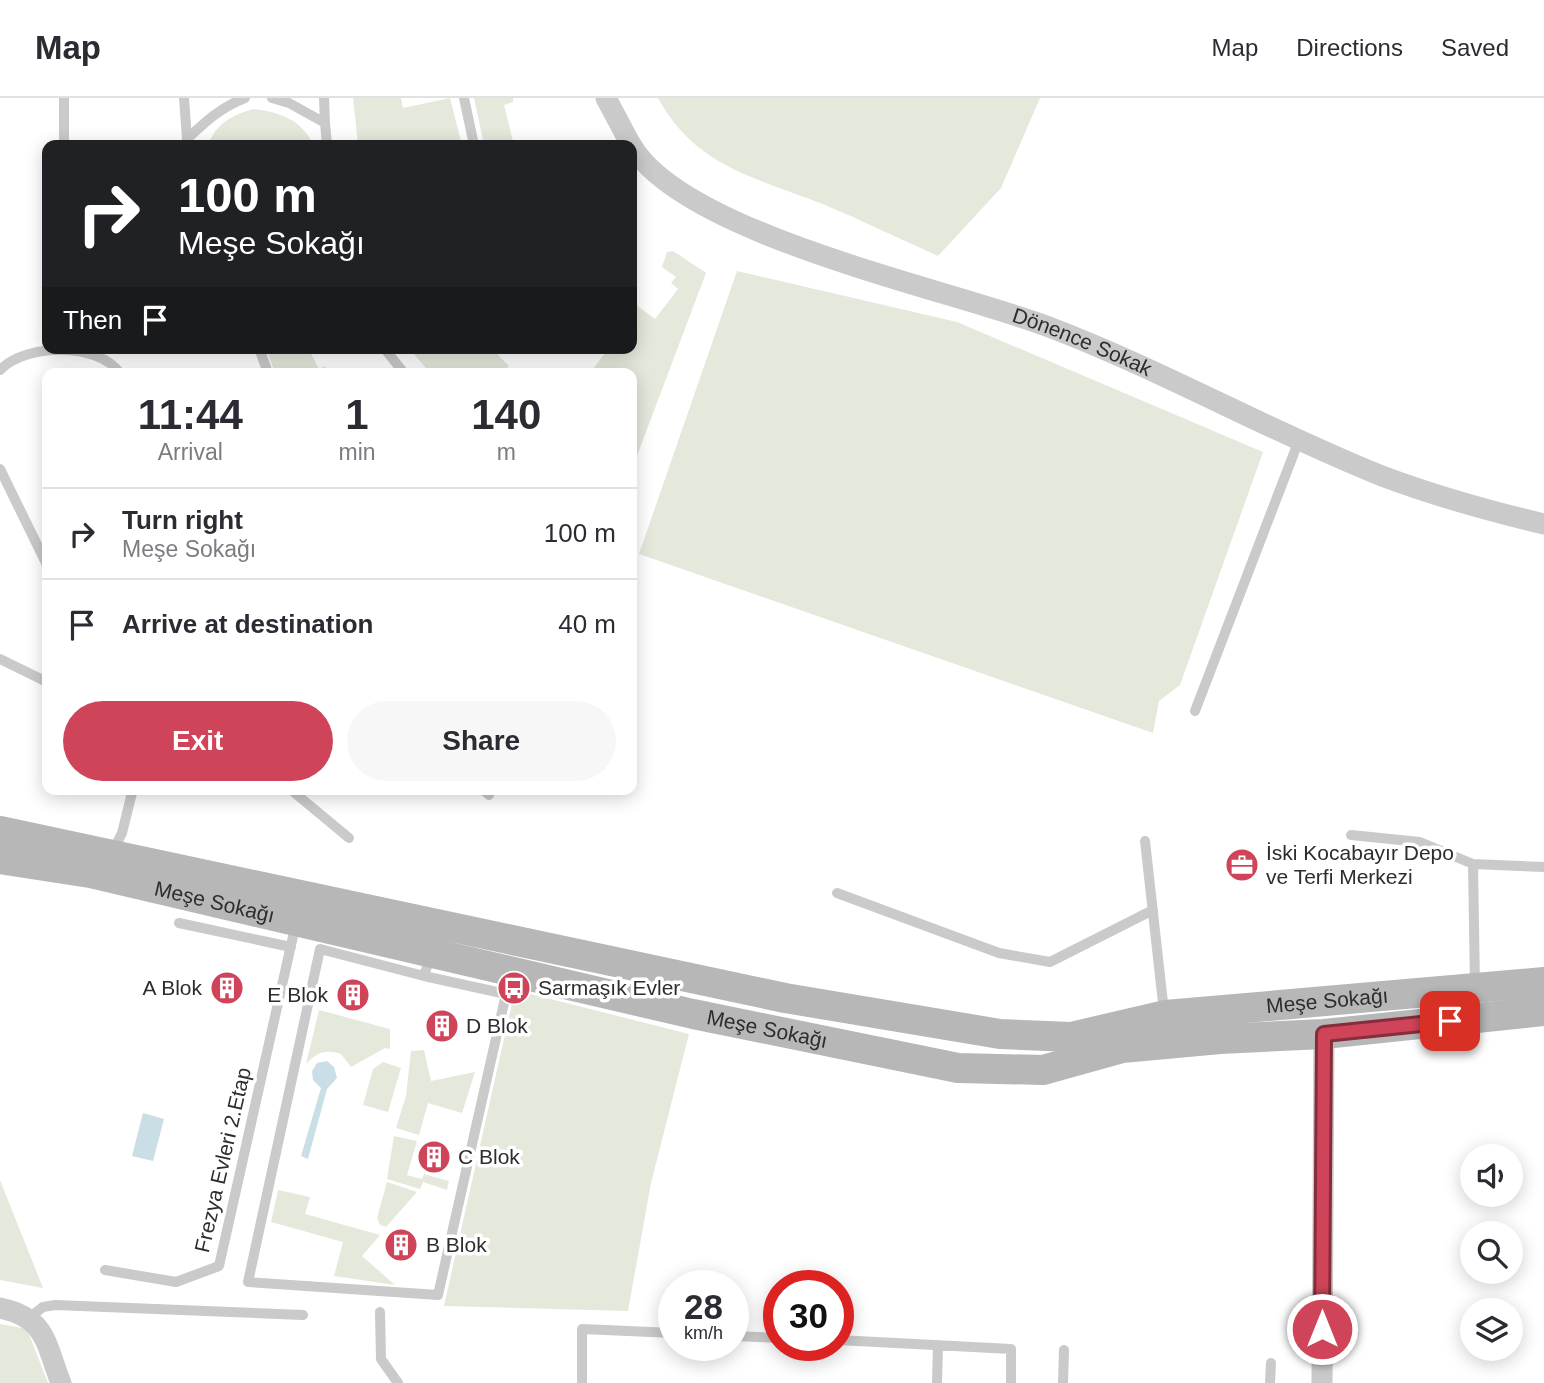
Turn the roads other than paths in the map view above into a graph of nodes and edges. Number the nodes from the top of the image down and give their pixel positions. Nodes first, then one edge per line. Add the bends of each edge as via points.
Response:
1 (64, 98) edge
2 (184, 98) edge
3 (245, 98) edge
4 (272, 98) edge
5 (324, 98) edge
6 (464, 98) edge
7 (606, 98) edge
8 (325, 123) junction
9 (64, 140) edge
10 (188, 140) edge
11 (190, 140) edge
12 (327, 140) edge
13 (473, 140) edge
14 (628, 140) edge
15 (637, 152) edge
16 (42, 352) edge
17 (105, 354) edge
18 (389, 354) edge
19 (116, 368) edge
20 (400, 368) edge
21 (0, 370) edge
22 (1299, 440) junction
23 (0, 469) edge
24 (1544, 524) edge
25 (42, 555) edge
26 (0, 659) edge
27 (42, 680) edge
28 (1195, 711) dead end
29 (132, 795) edge
30 (297, 795) edge
31 (0, 831) edge
32 (1351, 835) dead end
33 (349, 838) dead end
34 (1145, 841) dead end
35 (110, 856) junction
36 (0, 859) edge
37 (1473, 864) junction
38 (1544, 867) edge
39 (837, 893) dead end
40 (1153, 910) junction
41 (180, 923) dead end
42 (294, 935) junction
43 (427, 965) junction
44 (1544, 982) edge
45 (1475, 988) junction
46 (1544, 1011) edge
47 (1165, 1015) junction
48 (1324, 1034) junction
49 (105, 1270) dead end
50 (0, 1308) edge
51 (380, 1311) dead end
52 (303, 1315) dead end
53 (30, 1317) junction
54 (658, 1332) edge
55 (854, 1341) edge
56 (938, 1345) junction
57 (1064, 1350) dead end
58 (1271, 1363) dead end
59 (61, 1383) edge
60 (398, 1383) edge
61 (582, 1383) edge
62 (937, 1383) edge
63 (1011, 1383) edge
64 (1063, 1383) edge
65 (1270, 1383) edge
66 (1322, 1383) edge

1 - 9 lane
2 - 10 lane
3 - 11 lane via 226,105
4 - 8 lane
5 - 8 lane
6 - 13 lane
7 - 14 street, Dönence Sokak
8 - 12 lane
15 - 22 street, Dönence Sokak via 682,195 729,219 844,262 1048,327
16 - 21 lane via 18,358
17 - 19 lane
18 - 20 lane
22 - 24 street, Dönence Sokak via 1457,503
22 - 28 lane
23 - 25 lane
26 - 27 lane
29 - 35 lane
30 - 33 lane
31 - 35 street, Meşe Sokağı
32 - 37 lane via 1420,842
34 - 40 lane
35 - 47 street, Meşe Sokağı via 785,998 975,1030 1070,1037
36 - 42 street, Meşe Sokağı via 90,873
37 - 38 lane
37 - 45 lane
39 - 40 lane via 999,953 1050,962
40 - 47 lane
41 - 42 lane
42 - 43 street, Meşe Sokağı
42 - 49 lane, Frezya Evleri 2.Etap via 219,1266 176,1282
43 - 43 lane via 320,949 248,1282 438,1295 506,994
43 - 48 street, Meşe Sokağı via 958,1068 1044,1069 1122,1048
44 - 45 street, Meşe Sokağı
45 - 47 street, Meşe Sokağı
46 - 48 street, Meşe Sokağı
48 - 66 street
50 - 53 street
51 - 60 lane via 381,1359
52 - 53 lane via 55,1305
53 - 59 street via 39,1327
54 - 61 lane via 582,1329
55 - 56 lane
56 - 62 lane
56 - 63 lane via 1011,1349
57 - 64 lane
58 - 65 lane

